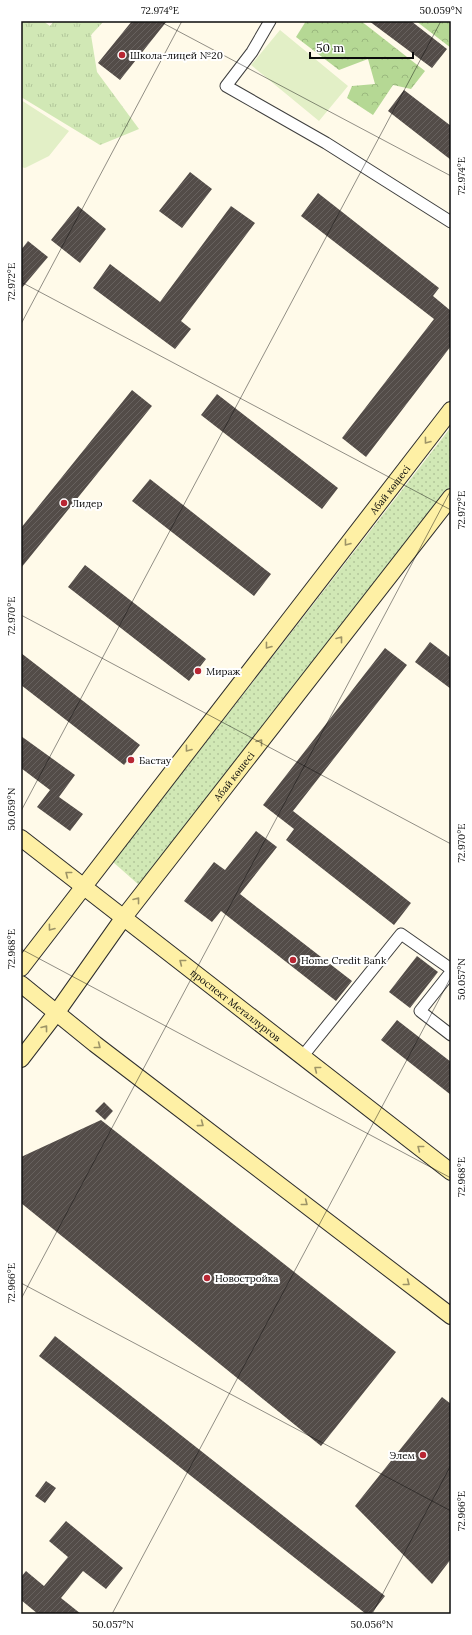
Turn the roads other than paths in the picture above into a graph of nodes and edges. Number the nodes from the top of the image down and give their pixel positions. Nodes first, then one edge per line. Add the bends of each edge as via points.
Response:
1 (270, 21) edge
2 (451, 222) edge
3 (451, 410) edge
4 (451, 497) edge
5 (21, 838) edge
6 (83, 886) junction
7 (124, 917) junction
8 (21, 968) edge
9 (451, 970) edge
10 (21, 984) edge
11 (57, 1012) junction
12 (451, 1035) edge
13 (302, 1057) junction
14 (21, 1059) edge
15 (451, 1172) edge
16 (451, 1316) edge

1 - 2 street via 252,52 226,86 326,143
3 -> 6 street, Абай көшесі
7 -> 4 street, Абай көшесі
6 -> 5 street, проспект Металлургов
6 - 7 street, проспект Металлургов
6 -> 8 street, Абай көшесі
7 - 11 street, Абай көшесі
13 -> 7 street, проспект Металлургов
9 - 12 street via 420,1010
9 - 13 street via 401,934
10 - 11 street
14 -> 11 street, Абай көшесі
11 -> 16 street
15 -> 13 street, проспект Металлургов

